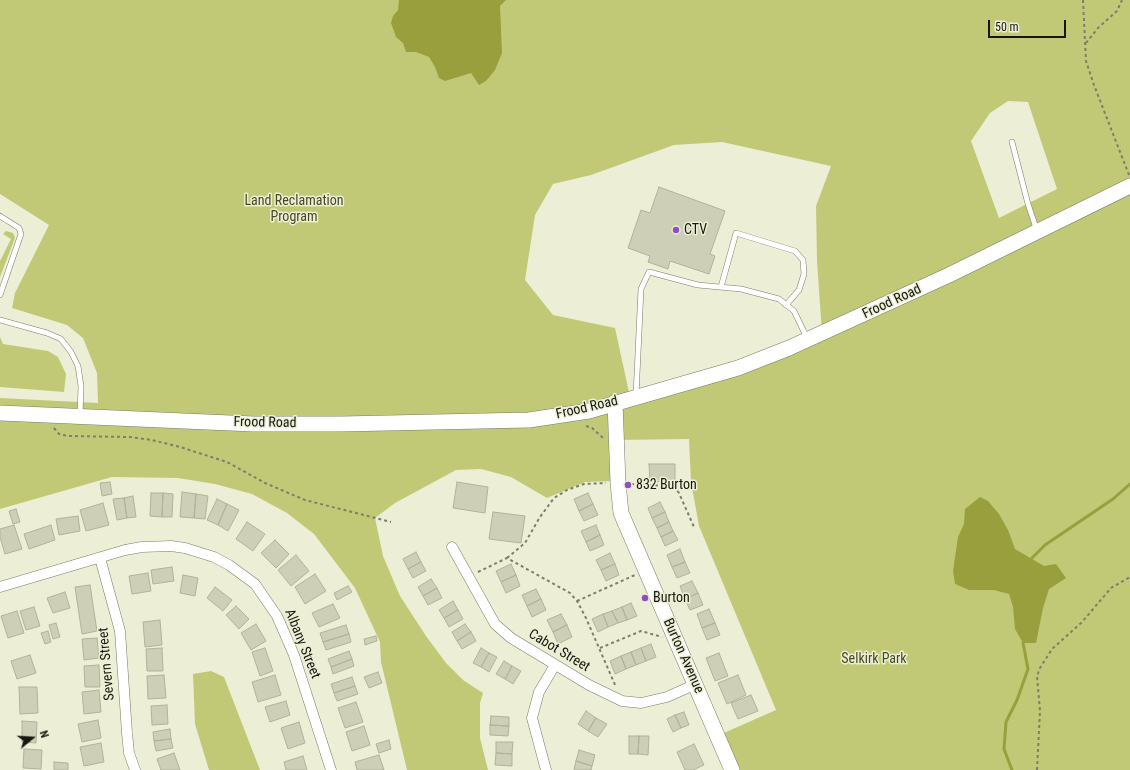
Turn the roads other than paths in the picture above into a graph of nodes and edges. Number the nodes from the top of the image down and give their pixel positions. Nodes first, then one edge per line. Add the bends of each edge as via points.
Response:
1 (1012, 142) dead end
2 (1130, 186) edge
3 (0, 216) edge
4 (1037, 232) junction
5 (721, 287) junction
6 (0, 295) edge
7 (786, 304) junction
8 (0, 320) edge
9 (808, 340) junction
10 (636, 397) junction
11 (615, 402) junction
12 (0, 413) edge
13 (80, 416) junction
14 (452, 547) dead end
15 (100, 558) junction
16 (0, 587) edge
17 (554, 665) junction
18 (696, 684) junction
19 (135, 770) edge
20 (331, 770) edge
21 (546, 770) edge
22 (732, 770) edge

1 - 4 lane
2 - 4 street, Frood Road
3 - 6 lane via 19,228 21,234
4 - 9 street, Frood Road
5 - 7 lane via 772,297
5 - 7 lane via 736,233 795,251 803,260 804,274 799,290
5 - 10 lane via 698,285 650,272 641,289
7 - 9 lane via 794,311
8 - 13 lane via 47,333 60,339 71,352 78,366 81,386
9 - 10 street, Frood Road via 738,368
10 - 11 street, Frood Road
11 - 13 street, Frood Road via 589,411 495,422 253,424
11 - 18 street, Burton Avenue via 612,483 627,530
12 - 13 street, Frood Road
14 - 17 street, Cabot Street via 495,624 511,638
15 - 16 street, Albany Street
15 - 19 street, Severn Street via 122,645 129,753
15 - 20 street, Albany Street via 142,547 186,548 224,562 255,584 277,616 294,655
17 - 18 street, Cabot Street via 622,701 642,703
17 - 21 street via 539,692 532,718
18 - 22 street, Burton Avenue

